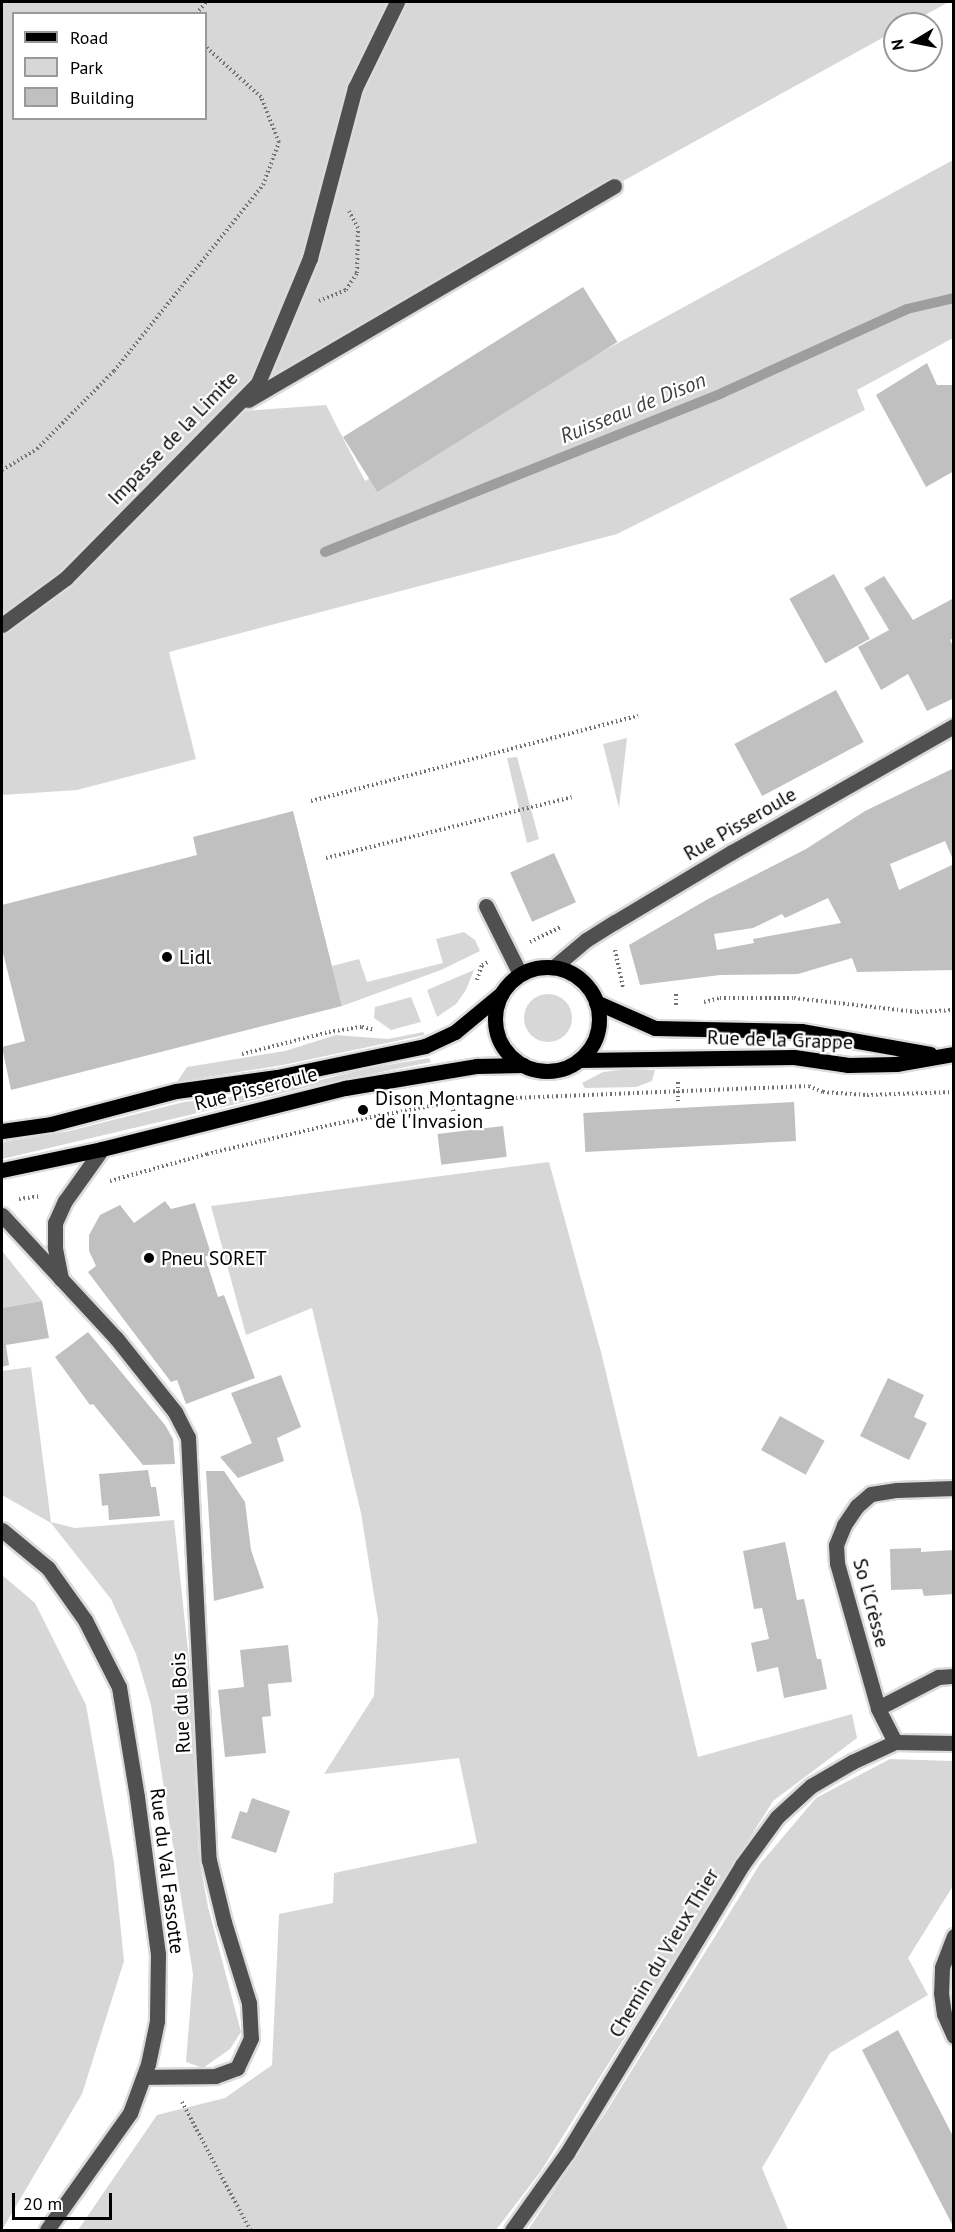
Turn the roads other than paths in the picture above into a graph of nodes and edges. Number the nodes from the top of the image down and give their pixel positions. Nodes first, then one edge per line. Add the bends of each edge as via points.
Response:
1 (397, 2) edge
2 (614, 186) dead end
3 (227, 413) junction
4 (2, 625) edge
5 (954, 726) edge
6 (486, 906) dead end
7 (554, 967) junction
8 (520, 974) junction
9 (501, 994) junction
10 (596, 1002) junction
11 (948, 1055) edge
12 (579, 1060) junction
13 (523, 1065) junction
14 (2, 1131) edge
15 (102, 1149) junction
16 (2, 1170) edge
17 (2, 1215) edge
18 (61, 1279) junction
19 (954, 1488) edge
20 (2, 1530) edge
21 (954, 1676) edge
22 (878, 1708) junction
23 (895, 1742) junction
24 (954, 1743) edge
25 (954, 1936) edge
26 (954, 2036) edge
27 (144, 2077) junction
28 (47, 2230) edge
29 (512, 2230) edge

1 - 3 street, Impasse de la Limite via 355,88 314,243 288,312 258,383
2 - 3 street
3 - 4 street, Impasse de la Limite via 66,578
5 - 7 street, Rue Pisseroule via 615,922
6 - 8 street
7 - 8 main road
7 - 10 main road via 571,972 584,982
8 - 9 main road
9 - 13 main road via 496,1029 508,1053
9 - 14 main road, Rue Pisseroule via 455,1032 425,1046 278,1077 176,1091 51,1124
10 - 11 main road, Rue de la Grappe via 655,1028 801,1030
10 - 12 main road via 597,1031
11 - 12 main road, Rue de la Grappe via 896,1064 848,1065 794,1057
12 - 13 main road via 556,1070
13 - 15 main road, Rue Pisseroule via 469,1067 345,1088
15 - 16 main road, Rue Pisseroule
15 - 18 street via 55,1223
17 - 18 street, Rue du Bois
18 - 27 street, Rue du Bois via 116,1338 175,1412 188,1437 209,1860 249,2003 251,2038 237,2068 215,2076
19 - 22 street, So l'Crèsse via 872,1494 857,1506 836,1545 837,1563
20 - 27 street, Rue du Val Fassotte via 48,1568 85,1620 119,1687 158,1954 157,2021
21 - 22 street via 938,1677
22 - 23 street, So l'Crèsse
23 - 24 street
23 - 29 street, Chemin du Vieux Thier via 811,1786 777,1817 742,1865 567,2153
25 - 26 street via 942,1968 941,1992 944,2014
27 - 28 street, Rue du Val Fassotte via 130,2114

